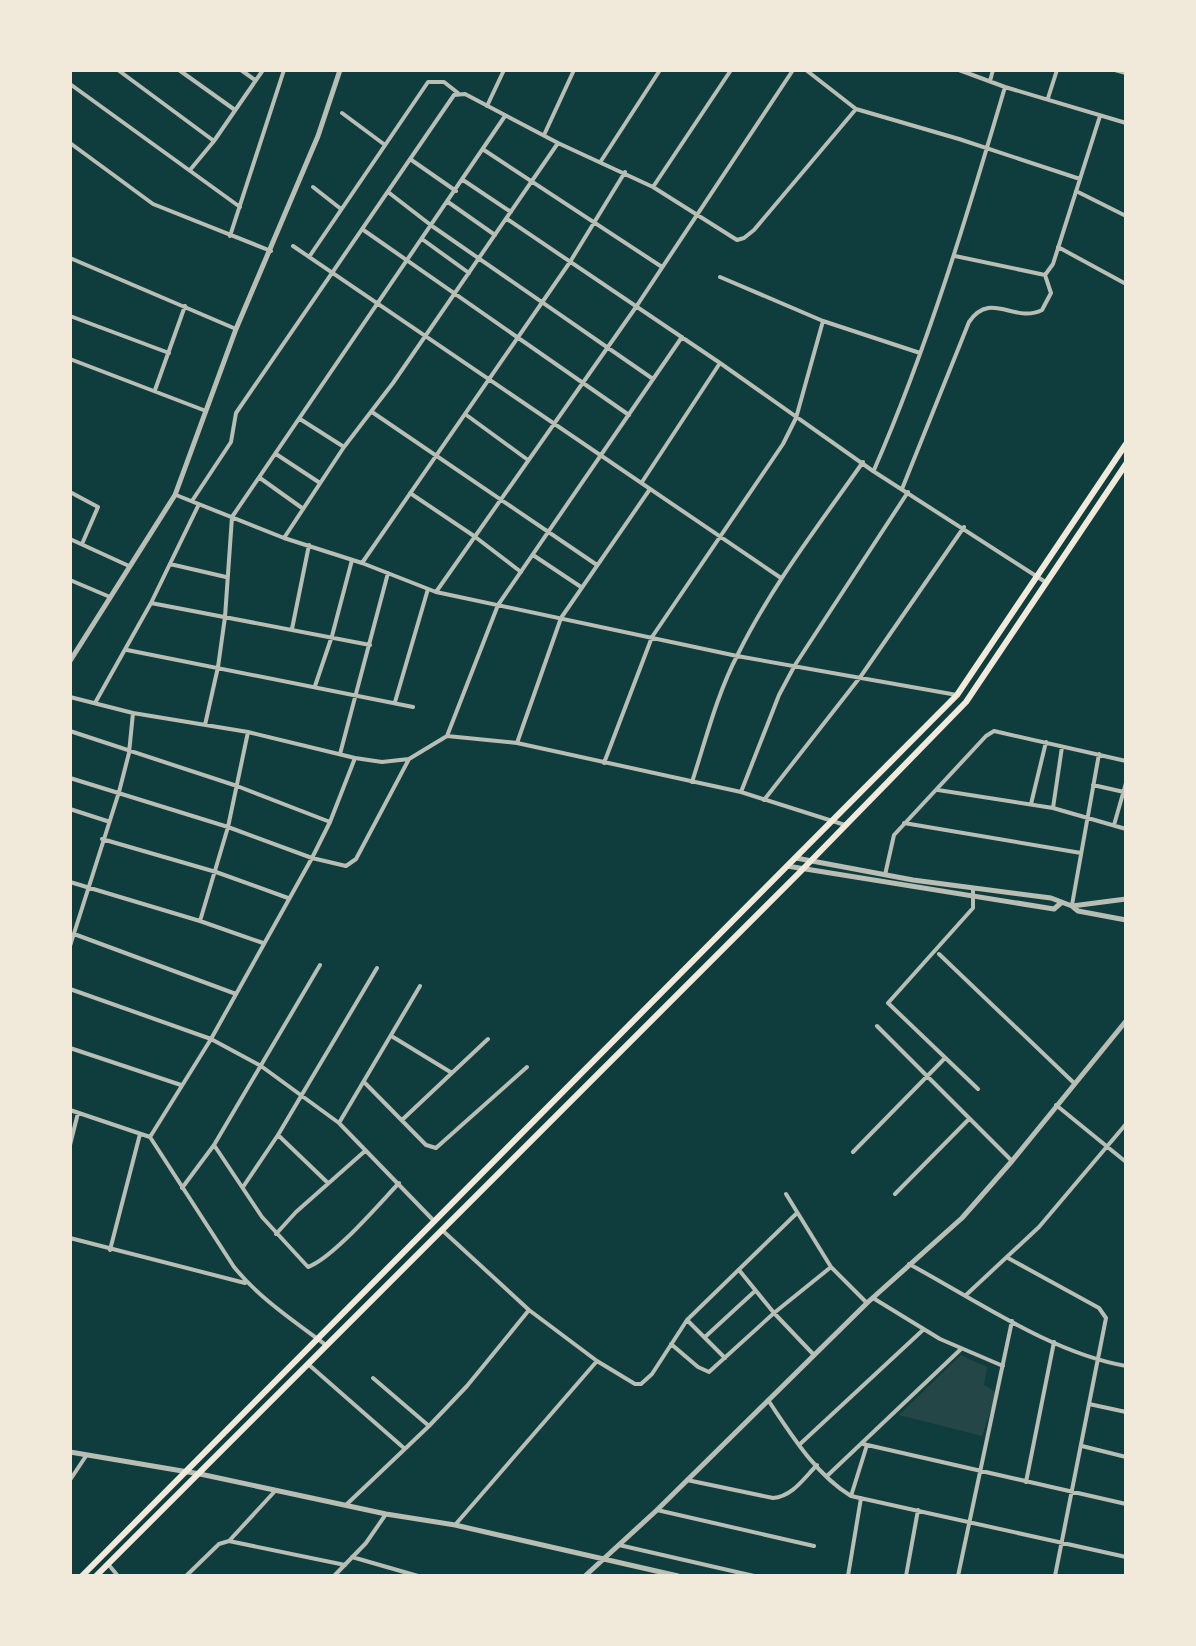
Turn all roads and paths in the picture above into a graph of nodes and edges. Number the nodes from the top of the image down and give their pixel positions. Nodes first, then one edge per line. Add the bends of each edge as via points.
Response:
1 (118, 70) edge
2 (179, 70) edge
3 (241, 70) edge
4 (263, 70) edge
5 (284, 70) edge
6 (340, 70) edge
7 (504, 70) edge
8 (574, 70) edge
9 (660, 70) edge
10 (731, 70) edge
11 (793, 70) edge
12 (806, 70) edge
13 (959, 70) edge
14 (993, 70) edge
15 (1057, 70) edge
16 (1115, 70) edge
17 (1126, 73) edge
18 (255, 80) junction
19 (990, 81) junction
20 (70, 84) edge
21 (1005, 87) junction
22 (459, 93) junction
23 (1048, 98) junction
24 (487, 106) junction
25 (856, 109) junction
26 (235, 110) junction
27 (342, 113) dead end
28 (505, 116) junction
29 (1100, 116) junction
30 (1126, 123) edge
31 (544, 135) junction
32 (214, 141) junction
33 (70, 143) edge
34 (558, 143) junction
35 (385, 145) junction
36 (987, 148) junction
37 (484, 149) junction
38 (410, 159) junction
39 (601, 161) junction
40 (190, 170) junction
41 (625, 172) junction
42 (1080, 179) junction
43 (463, 180) junction
44 (532, 182) junction
45 (313, 187) dead end
46 (653, 187) junction
47 (456, 191) junction
48 (1076, 191) junction
49 (388, 192) junction
50 (448, 202) junction
51 (240, 207) junction
52 (341, 209) junction
53 (511, 212) junction
54 (697, 215) junction
55 (1126, 216) edge
56 (507, 219) junction
57 (595, 224) junction
58 (432, 226) junction
59 (362, 229) junction
60 (230, 236) junction
61 (495, 236) junction
62 (422, 239) junction
63 (293, 246) dead end
64 (1058, 246) junction
65 (271, 251) junction
66 (955, 256) junction
67 (309, 257) junction
68 (70, 258) edge
69 (480, 258) junction
70 (408, 259) junction
71 (570, 262) junction
72 (662, 267) junction
73 (469, 273) junction
74 (332, 274) junction
75 (1045, 275) junction
76 (720, 277) dead end
77 (1126, 284) edge
78 (455, 294) junction
79 (543, 301) junction
80 (376, 305) junction
81 (185, 306) junction
82 (636, 307) junction
83 (70, 316) edge
84 (823, 321) junction
85 (236, 329) junction
86 (518, 336) junction
87 (425, 337) junction
88 (682, 337) junction
89 (607, 346) junction
90 (169, 353) junction
91 (920, 353) junction
92 (70, 359) edge
93 (720, 363) junction
94 (489, 378) junction
95 (653, 379) junction
96 (582, 381) junction
97 (155, 390) junction
98 (206, 411) junction
99 (372, 412) junction
100 (465, 414) junction
101 (629, 415) junction
102 (796, 418) junction
103 (300, 419) junction
104 (553, 424) junction
105 (1126, 444) edge
106 (344, 447) junction
107 (276, 454) junction
108 (436, 454) junction
109 (601, 456) junction
110 (528, 460) junction
111 (863, 462) junction
112 (1126, 464) edge
113 (873, 471) junction
114 (260, 478) junction
115 (642, 482) junction
116 (320, 483) junction
117 (650, 488) junction
118 (902, 489) junction
119 (70, 492) edge
120 (908, 492) junction
121 (410, 493) junction
122 (175, 495) junction
123 (502, 498) junction
124 (192, 501) junction
125 (199, 504) junction
126 (302, 508) junction
127 (232, 517) junction
128 (964, 527) junction
129 (550, 531) junction
130 (474, 536) junction
131 (719, 537) junction
132 (284, 538) junction
133 (70, 539) edge
134 (82, 544) junction
135 (309, 545) junction
136 (533, 555) junction
137 (352, 560) junction
138 (362, 563) junction
139 (170, 564) junction
140 (597, 565) junction
141 (131, 567) junction
142 (521, 572) junction
143 (388, 573) junction
144 (1038, 575) junction
145 (228, 578) junction
146 (781, 578) junction
147 (70, 580) edge
148 (1047, 583) junction
149 (581, 588) junction
150 (428, 589) junction
151 (436, 592) junction
152 (110, 597) junction
153 (151, 603) junction
154 (498, 605) junction
155 (225, 617) junction
156 (561, 618) junction
157 (292, 629) junction
158 (332, 636) junction
159 (652, 637) junction
160 (370, 645) junction
161 (73, 650) edge
162 (127, 650) junction
163 (737, 656) junction
164 (70, 661) edge
165 (795, 665) junction
166 (218, 667) junction
167 (861, 676) junction
168 (315, 686) junction
169 (357, 695) junction
170 (957, 695) junction
171 (70, 697) edge
172 (95, 703) junction
173 (394, 703) junction
174 (413, 707) dead end
175 (133, 713) junction
176 (205, 725) junction
177 (70, 731) edge
178 (248, 732) junction
179 (447, 736) junction
180 (1046, 742) junction
181 (517, 743) junction
182 (1062, 746) junction
183 (129, 753) junction
184 (340, 754) junction
185 (1099, 754) junction
186 (355, 758) junction
187 (409, 759) junction
188 (1126, 761) edge
189 (604, 763) junction
190 (70, 778) edge
191 (692, 782) junction
192 (1126, 783) edge
193 (1093, 785) junction
194 (237, 786) junction
195 (938, 790) junction
196 (119, 792) junction
197 (741, 792) junction
198 (1125, 792) edge
199 (764, 800) junction
200 (1031, 804) junction
201 (1053, 808) junction
202 (70, 809) edge
203 (1086, 818) junction
204 (107, 821) junction
205 (833, 821) junction
206 (330, 822) junction
207 (904, 823) junction
208 (845, 825) junction
209 (1114, 825) junction
210 (228, 827) junction
211 (1126, 829) edge
212 (102, 839) junction
213 (1081, 853) junction
214 (312, 858) junction
215 (796, 858) junction
216 (810, 861) junction
217 (787, 866) junction
218 (801, 871) junction
219 (216, 872) junction
220 (875, 873) junction
221 (885, 875) junction
222 (70, 882) edge
223 (874, 882) junction
224 (87, 887) junction
225 (973, 889) junction
226 (986, 891) junction
227 (288, 898) junction
228 (972, 898) junction
229 (985, 899) junction
230 (1126, 899) edge
231 (1061, 903) junction
232 (1072, 906) junction
233 (1126, 920) edge
234 (200, 921) junction
235 (74, 934) junction
236 (263, 943) junction
237 (70, 946) edge
238 (939, 954) dead end
239 (320, 965) dead end
240 (377, 968) dead end
241 (420, 986) dead end
242 (70, 989) edge
243 (236, 994) junction
244 (1126, 1021) edge
245 (877, 1026) dead end
246 (392, 1036) junction
247 (211, 1039) junction
248 (488, 1039) dead end
249 (70, 1048) edge
250 (945, 1058) junction
251 (261, 1066) junction
252 (527, 1067) dead end
253 (452, 1073) junction
254 (928, 1076) junction
255 (364, 1082) junction
256 (1074, 1083) junction
257 (181, 1085) junction
258 (978, 1089) dead end
259 (302, 1093) junction
260 (1056, 1105) junction
261 (70, 1110) edge
262 (78, 1113) junction
263 (970, 1118) junction
264 (402, 1120) junction
265 (339, 1123) junction
266 (1126, 1124) edge
267 (140, 1134) junction
268 (278, 1135) junction
269 (150, 1137) junction
270 (70, 1145) edge
271 (214, 1145) junction
272 (1107, 1147) junction
273 (365, 1151) junction
274 (853, 1152) dead end
275 (1012, 1161) junction
276 (1126, 1162) edge
277 (328, 1183) junction
278 (399, 1183) junction
279 (243, 1187) junction
280 (182, 1188) junction
281 (786, 1194) dead end
282 (895, 1194) dead end
283 (797, 1213) junction
284 (434, 1221) junction
285 (442, 1230) junction
286 (276, 1234) junction
287 (70, 1238) edge
288 (110, 1250) junction
289 (1008, 1258) junction
290 (909, 1264) junction
291 (831, 1267) junction
292 (739, 1270) junction
293 (247, 1283) junction
294 (755, 1291) junction
295 (966, 1295) junction
296 (873, 1298) junction
297 (867, 1303) junction
298 (529, 1310) junction
299 (774, 1313) junction
300 (687, 1320) junction
301 (1012, 1321) junction
302 (924, 1329) junction
303 (705, 1337) junction
304 (318, 1339) junction
305 (1054, 1342) junction
306 (671, 1344) junction
307 (327, 1346) junction
308 (961, 1349) junction
309 (814, 1355) junction
310 (725, 1358) junction
311 (597, 1361) junction
312 (1097, 1361) junction
313 (308, 1364) junction
314 (1003, 1366) junction
315 (1126, 1366) edge
316 (373, 1378) dead end
317 (768, 1400) junction
318 (1089, 1404) junction
319 (1126, 1412) edge
320 (429, 1426) junction
321 (865, 1444) junction
322 (799, 1445) junction
323 (1081, 1446) junction
324 (405, 1449) junction
325 (70, 1452) edge
326 (87, 1454) junction
327 (1126, 1457) edge
328 (817, 1465) junction
329 (980, 1470) junction
330 (185, 1472) junction
331 (200, 1474) junction
332 (827, 1476) junction
333 (70, 1480) edge
334 (687, 1480) junction
335 (1026, 1482) junction
336 (277, 1490) junction
337 (1072, 1492) junction
338 (851, 1496) junction
339 (861, 1498) junction
340 (347, 1504) junction
341 (1126, 1504) edge
342 (657, 1510) junction
343 (918, 1510) junction
344 (386, 1514) junction
345 (968, 1521) junction
346 (455, 1525) junction
347 (229, 1541) junction
348 (1061, 1543) junction
349 (619, 1545) junction
350 (814, 1546) dead end
351 (352, 1557) junction
352 (1126, 1557) edge
353 (604, 1559) junction
354 (108, 1564) junction
355 (345, 1565) junction
356 (661, 1574) edge
357 (82, 1576) edge
358 (96, 1576) edge
359 (118, 1576) edge
360 (187, 1576) edge
361 (334, 1576) edge
362 (418, 1576) edge
363 (585, 1576) edge
364 (678, 1576) edge
365 (754, 1576) edge
366 (848, 1576) edge
367 (906, 1576) edge
368 (958, 1576) edge
369 (1055, 1576) edge

1 - 32 street
2 - 26 street
3 - 18 street
4 - 18 street
5 - 51 street
6 - 65 street
7 - 24 street
8 - 31 street
9 - 39 street
10 - 46 street
11 - 54 street
12 - 25 street
13 - 19 street
14 - 19 street
15 - 23 street
16 - 17 street
18 - 26 street
19 - 21 street
20 - 40 street
21 - 23 street
21 - 36 street
22 - 24 street
22 - 35 street via 444,82 428,82
22 - 38 street
23 - 29 street
24 - 28 street
25 - 36 street
25 - 54 street via 744,238 731,238
26 - 32 street
27 - 35 street
28 - 31 street
28 - 37 street
29 - 30 street
29 - 42 street
31 - 34 street
32 - 40 street
33 - 60 street via 153,204
34 - 39 street
34 - 44 street
35 - 52 street
36 - 42 street
36 - 66 street
37 - 43 street
37 - 44 street
38 - 47 street
38 - 49 street
39 - 41 street
40 - 51 street
41 - 46 street
41 - 57 street
42 - 48 street
43 - 47 street
43 - 53 street
44 - 53 street
44 - 57 street
45 - 52 street
46 - 54 street
47 - 50 street
48 - 55 street
48 - 64 street
49 - 58 street
49 - 59 street
50 - 58 street
50 - 61 street
51 - 60 street
52 - 67 street
53 - 56 street
54 - 72 street
56 - 61 street
56 - 71 street
57 - 71 street
57 - 72 street
58 - 62 street
58 - 69 street
59 - 70 street
59 - 74 street
60 - 65 street
61 - 69 street
62 - 70 street
62 - 73 street
63 - 67 street
64 - 75 street
64 - 77 street
65 - 85 street
66 - 75 street
66 - 91 street
67 - 74 street
68 - 81 street
69 - 73 street
69 - 79 street
70 - 78 street
70 - 80 street
71 - 79 street
71 - 82 street
72 - 82 street
73 - 78 street
74 - 80 street
74 - 124 street via 236,413 234,437
75 - 118 street via 1051,293 1042,310 1028,314 989,307 969,322
76 - 84 street
78 - 86 street
78 - 87 street
79 - 86 street
79 - 89 street
80 - 87 street
80 - 103 street
81 - 85 street
81 - 90 street
82 - 88 street
82 - 89 street
83 - 90 street
84 - 91 street
84 - 102 street
85 - 98 street
86 - 94 street
86 - 96 street
87 - 94 street
87 - 99 street
88 - 93 street
88 - 95 street
89 - 95 street
89 - 96 street
90 - 97 street
91 - 113 street
92 - 97 street
93 - 102 street
93 - 115 street
94 - 100 street
94 - 104 street
95 - 101 street
96 - 101 street
96 - 104 street
97 - 98 street
98 - 122 street
99 - 106 street
99 - 108 street
100 - 108 street
100 - 110 street
101 - 109 street
102 - 111 street
102 - 131 street
103 - 106 street
103 - 107 street
104 - 109 street
104 - 110 street
105 - 144 main road
106 - 116 street
107 - 114 street
107 - 116 street
108 - 121 street
108 - 123 street
109 - 115 street
109 - 129 street
110 - 123 street
111 - 113 street
111 - 146 street
112 - 148 main road
113 - 118 street
114 - 126 street
114 - 127 street
115 - 117 street
116 - 126 street
117 - 131 street
117 - 140 street
118 - 120 street
119 - 134 street via 98,507
120 - 128 street
120 - 165 street
121 - 130 street
121 - 138 street
122 - 124 street
122 - 141 street
123 - 129 street
123 - 130 street
124 - 125 street
125 - 127 street
125 - 139 street
126 - 132 street
127 - 132 street
127 - 145 street
128 - 144 street
128 - 167 street
129 - 136 street
129 - 140 street
130 - 142 street
130 - 151 street
131 - 146 street
131 - 159 street
132 - 135 street
133 - 134 street
134 - 141 street
135 - 137 street
135 - 157 street
136 - 142 street
136 - 149 street
137 - 138 street
137 - 158 street
138 - 143 street
139 - 145 street
139 - 153 street
140 - 149 street
141 - 152 street
142 - 154 street
143 - 150 street
143 - 160 street
144 - 148 street
144 - 170 main road
145 - 155 street
146 - 163 street
147 - 152 street
148 - 208 main road via 966,702
149 - 156 street
150 - 151 street
150 - 173 street
151 - 154 street
152 - 161 street
153 - 155 street
153 - 162 street
154 - 156 street
154 - 179 street
155 - 157 street
155 - 166 street
156 - 159 street
156 - 181 street
157 - 158 street
158 - 160 street
158 - 168 street
159 - 163 street
159 - 189 street
160 - 169 street
161 - 164 street
162 - 166 street
162 - 172 street
163 - 165 street
163 - 191 street
165 - 167 street
165 - 197 street
166 - 168 street
166 - 176 street
167 - 170 street
167 - 199 street
168 - 169 street
169 - 173 street
169 - 184 street
170 - 205 main road
171 - 172 street
172 - 175 street
173 - 174 street
175 - 176 street
175 - 183 street
176 - 178 street
177 - 183 street
178 - 184 street
178 - 194 street
179 - 181 street
179 - 187 street
180 - 182 street
180 - 195 street via 994,731
180 - 200 street
181 - 189 street
182 - 185 street
182 - 201 street
183 - 194 street
183 - 196 street
184 - 186 street
185 - 188 street
185 - 193 street
186 - 187 street
186 - 206 street
187 - 214 street via 350,865
189 - 191 street
190 - 196 street
191 - 197 street
192 - 198 street
193 - 198 street
193 - 203 street
194 - 206 street
194 - 210 street
195 - 200 street
195 - 207 street
196 - 204 street
196 - 210 street
197 - 199 street
198 - 209 street
199 - 205 street
200 - 201 street
201 - 203 street
202 - 204 street
203 - 209 street
203 - 213 street
204 - 212 street
205 - 208 street
205 - 215 main road
206 - 214 street
207 - 213 street
207 - 221 street via 891,840
208 - 216 main road
209 - 211 street
210 - 214 street
210 - 219 street
212 - 219 street
212 - 224 street
213 - 232 street
214 - 227 street
215 - 216 street
215 - 217 main road
216 - 218 main road
216 - 220 street
217 - 218 street
217 - 284 main road
218 - 223 street
218 - 285 main road
219 - 227 street
219 - 234 street
220 - 221 street
220 - 223 street
221 - 225 street
222 - 224 street
223 - 228 street
224 - 234 street
224 - 235 street
225 - 226 street
225 - 228 street
226 - 229 street
226 - 231 street
227 - 236 street
228 - 229 street
228 - 250 street via 973,908 888,1003
229 - 231 street via 1054,909
230 - 232 street
231 - 232 street
232 - 233 street
234 - 236 street
235 - 237 street
235 - 243 street
236 - 243 street
238 - 256 street
239 - 251 street
240 - 259 street
241 - 246 street
242 - 247 street
243 - 247 street
244 - 256 street
245 - 254 street
246 - 253 street
246 - 255 street
247 - 251 street
247 - 257 street
248 - 253 street
249 - 257 street
250 - 254 street
250 - 258 street
251 - 259 street
251 - 271 street
252 - 264 street via 436,1148 426,1145
253 - 264 street
254 - 263 street
254 - 274 street
255 - 264 street
255 - 265 street
256 - 260 street
257 - 269 street
259 - 265 street
259 - 268 street
260 - 272 street
260 - 275 street
261 - 262 street
262 - 267 street
262 - 270 street
263 - 275 street
263 - 282 street
265 - 273 street
266 - 272 street
267 - 269 street
267 - 288 street
268 - 277 street
268 - 279 street
269 - 280 street
271 - 279 street
271 - 280 street
272 - 276 street
272 - 289 street
273 - 277 street
273 - 278 street
275 - 290 street via 962,1218
277 - 286 street
278 - 284 street
278 - 286 street via 313,1266 303,1264
279 - 286 street
280 - 293 street
281 - 283 street
283 - 291 street
283 - 292 street
284 - 304 main road
285 - 298 street
285 - 307 main road
287 - 288 street
288 - 293 street
289 - 295 street
289 - 312 street via 1099,1308 1106,1324
290 - 295 street
290 - 296 street
291 - 297 street
291 - 299 street
292 - 294 street
292 - 300 street
293 - 304 street
294 - 299 street
294 - 303 street
295 - 301 street
296 - 297 street
296 - 302 street
297 - 309 street
298 - 311 street
298 - 320 street
299 - 309 street
299 - 310 street
300 - 303 street
300 - 306 street
301 - 305 street
301 - 314 street
302 - 308 street
302 - 322 street
303 - 310 street
304 - 307 street
304 - 330 main road
305 - 312 street
305 - 335 street
306 - 310 street via 704,1371 715,1369
306 - 311 street via 641,1384
307 - 313 main road
308 - 314 street
308 - 321 street
309 - 317 street
311 - 346 street
312 - 315 street
312 - 318 street
313 - 324 street
313 - 331 main road
314 - 329 street
316 - 320 street
317 - 322 street
317 - 334 street
318 - 319 street
318 - 323 street
320 - 324 street
321 - 329 street
321 - 332 street
321 - 338 street
322 - 328 street
323 - 327 street
323 - 337 street
324 - 340 street
325 - 326 street
326 - 330 street
326 - 333 street
328 - 332 street
328 - 334 street via 782,1497
329 - 335 street
329 - 345 street
330 - 331 street
330 - 357 main road
331 - 336 street
331 - 354 main road
332 - 338 street
334 - 342 street
335 - 337 street
336 - 340 street
336 - 347 street
337 - 341 street
337 - 348 street
338 - 339 street
339 - 343 street
339 - 366 street
340 - 344 street
342 - 349 street
342 - 350 street
343 - 345 street
343 - 367 street
344 - 346 street
344 - 351 street
345 - 348 street
345 - 368 street
346 - 353 street
347 - 355 street
347 - 360 street via 219,1544
348 - 352 street
348 - 369 street
349 - 353 street
349 - 365 street
351 - 355 street
351 - 362 street
353 - 356 street
353 - 363 street
354 - 358 main road
354 - 359 street
355 - 361 street
356 - 364 street

